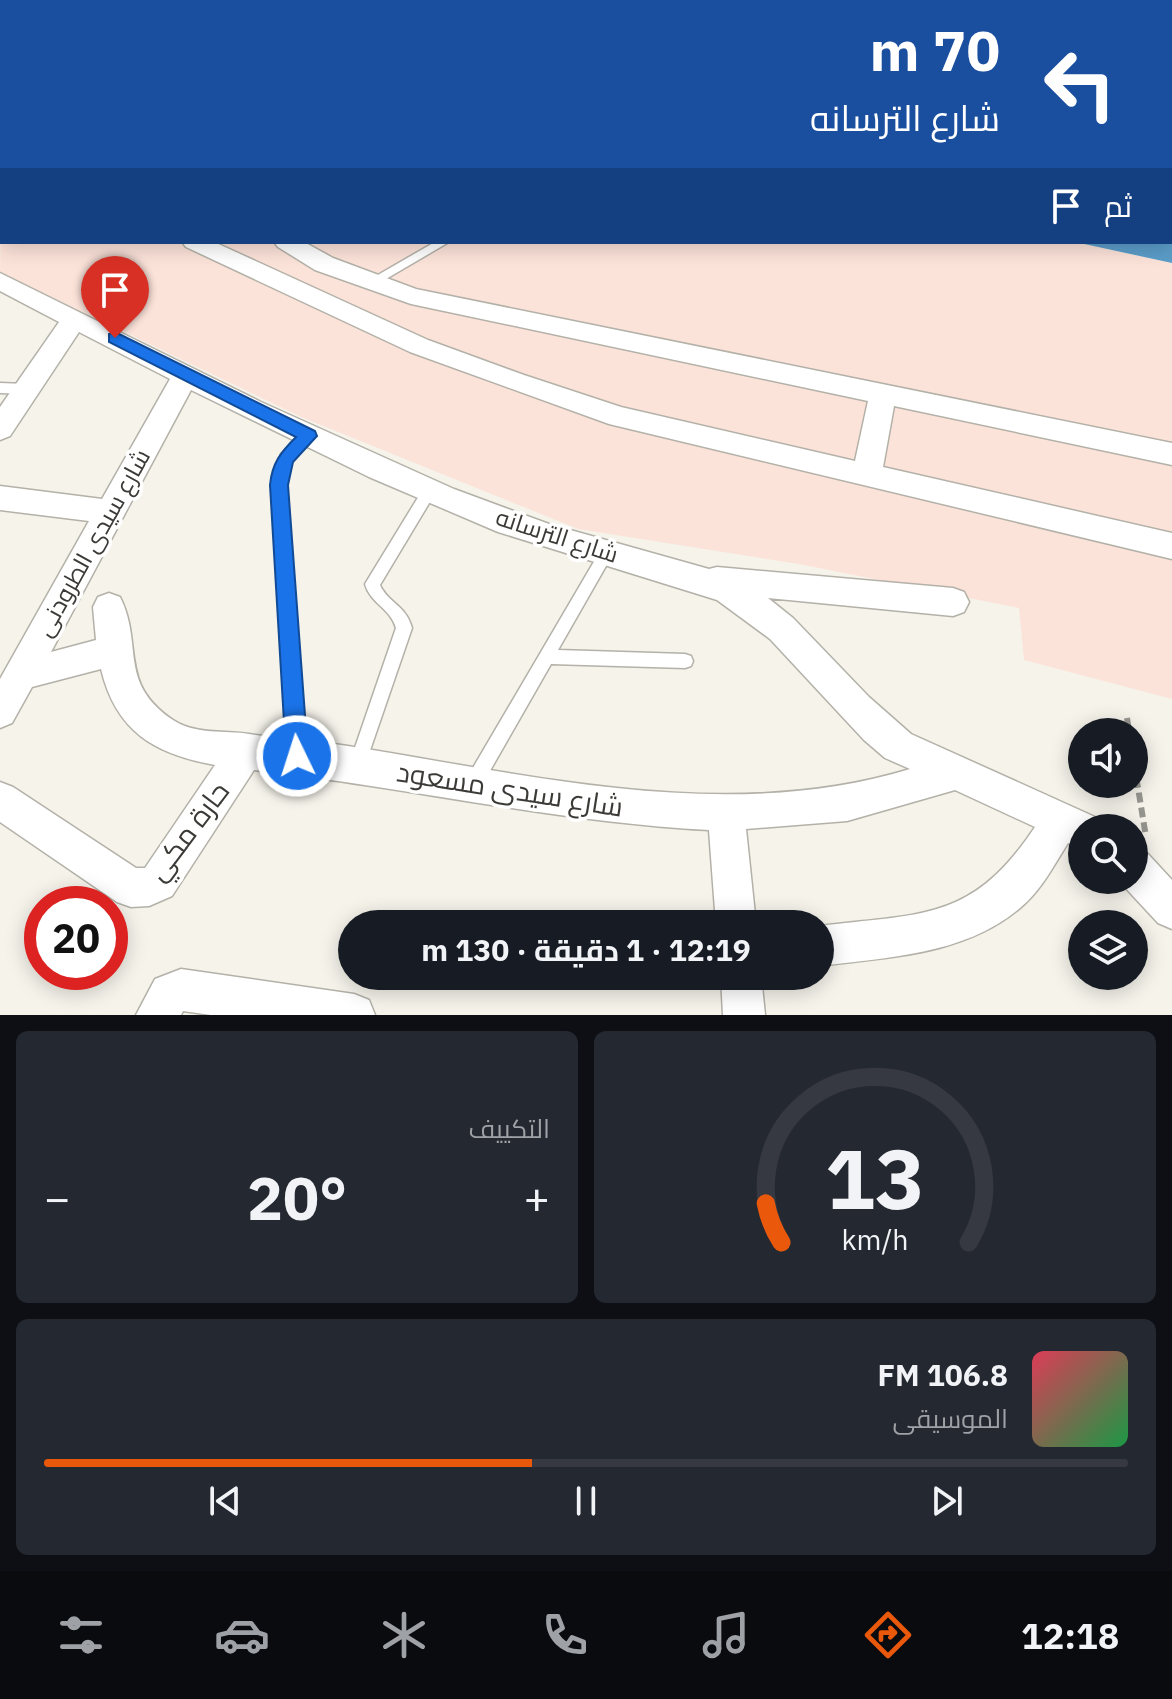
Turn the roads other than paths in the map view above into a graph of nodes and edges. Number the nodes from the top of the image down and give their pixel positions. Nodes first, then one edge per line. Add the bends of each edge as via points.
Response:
1 (198, 244) edge
2 (289, 244) edge
3 (439, 244) edge
4 (0, 281) edge
5 (370, 283) junction
6 (75, 319) junction
7 (186, 374) junction
8 (13, 389) edge
9 (883, 392) junction
10 (0, 429) edge
11 (309, 436) junction
12 (1172, 454) edge
13 (867, 475) junction
14 (430, 490) junction
15 (0, 498) edge
16 (111, 512) junction
17 (1172, 546) edge
18 (607, 552) junction
19 (687, 577) junction
20 (953, 602) dead end
21 (109, 607) dead end
22 (115, 650) junction
23 (546, 657) junction
24 (685, 661) dead end
25 (21, 675) junction
26 (0, 712) edge
27 (247, 750) junction
28 (297, 756) junction
29 (356, 765) junction
30 (958, 772) junction
31 (473, 784) junction
32 (0, 800) edge
33 (726, 811) junction
34 (1068, 823) edge
35 (1068, 829) edge
36 (735, 910) edge
37 (834, 944) edge
38 (742, 990) edge
39 (157, 1015) edge
40 (354, 1015) edge
41 (744, 1015) edge

1 - 13 street via 332,308 514,382 619,417
2 - 5 street
3 - 5 lane
4 - 6 street, شارع الترسانه
5 - 9 street via 411,296
6 - 7 street, شارع الترسانه
6 - 8 street
7 - 11 street, شارع الترسانه
7 - 16 street, شارع سيدى الطرودنى
8 - 10 street
9 - 12 street
9 - 13 street
11 - 14 street, شارع الترسانه
11 - 28 lane via 286,458 279,485
13 - 17 street
14 - 18 street, شارع الترسانه via 512,524
14 - 29 lane via 372,584 376,594 399,612 404,628
15 - 16 street
16 - 25 street, شارع سيدى الطرودنى
18 - 19 street, شارع الترسانه
18 - 23 lane
19 - 20 street
19 - 30 street, شارع الترسانه via 731,592 772,617 872,727 898,746
21 - 22 street, شارع سيدى مسعود
22 - 25 street
22 - 27 street, شارع سيدى مسعود via 121,687 143,718 166,735 196,746
23 - 24 lane
23 - 31 lane
25 - 26 street, شارع سيدى الطرودنى
27 - 28 street, شارع سيدى مسعود
27 - 32 street, حارة مكي via 158,882 149,887 131,888
28 - 29 street, شارع سيدى مسعود
29 - 31 street, شارع سيدى مسعود
30 - 33 street, شارع سيدى مسعود via 849,803
30 - 34 street, شارع الترسانه
31 - 33 street, شارع سيدى مسعود via 580,804
33 - 36 street
35 - 37 street via 1008,894 979,913 946,928
38 - 41 street
39 - 40 street via 170,994 181,990

